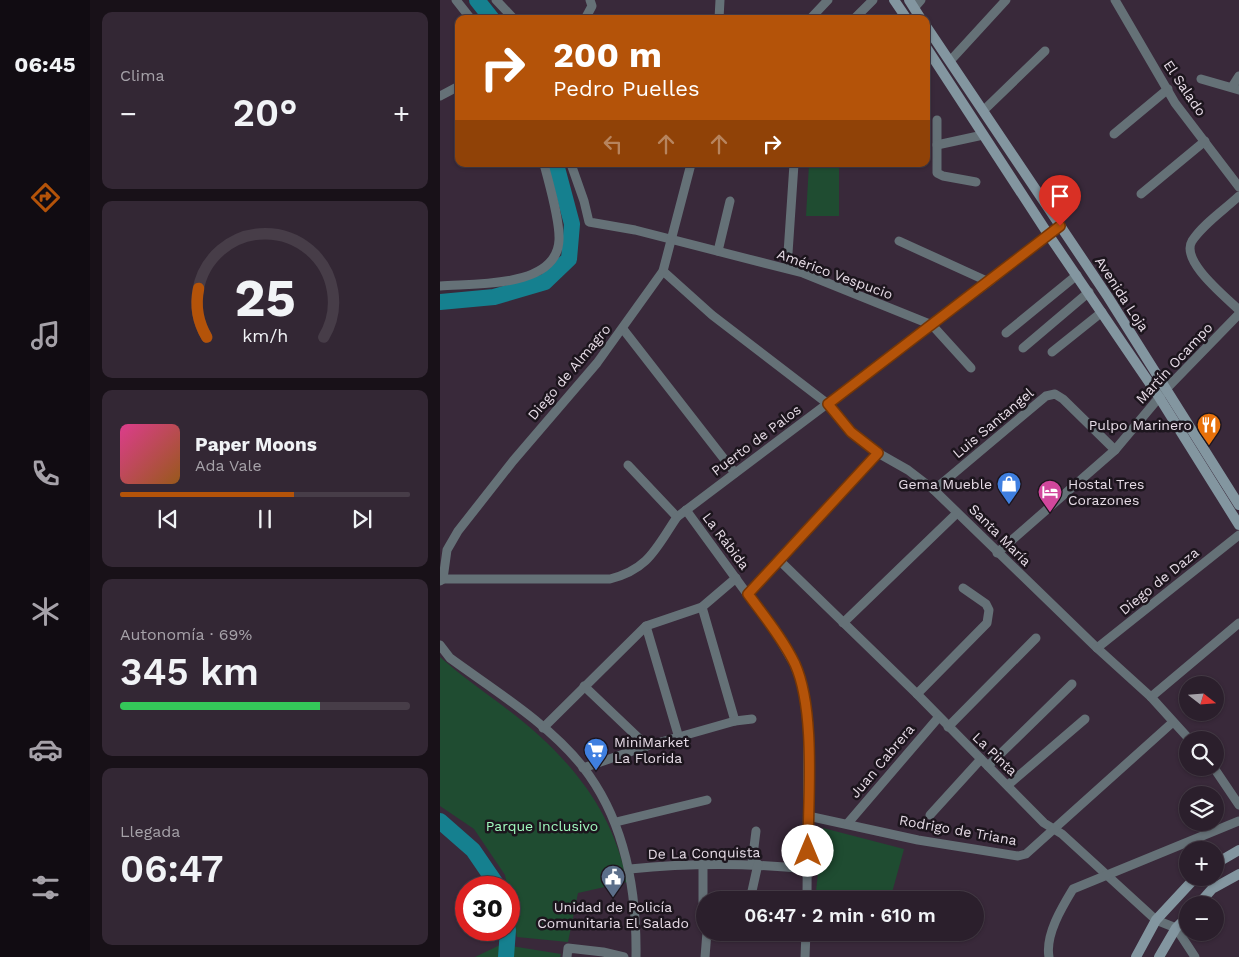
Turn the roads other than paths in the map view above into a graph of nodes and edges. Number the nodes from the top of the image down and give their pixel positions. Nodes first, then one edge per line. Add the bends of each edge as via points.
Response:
1 (456, 0) edge
2 (496, 0) edge
3 (720, 0) edge
4 (828, 0) edge
5 (873, 0) edge
6 (894, 0) edge
7 (1006, 0) edge
8 (1115, 0) edge
9 (915, 2) edge
10 (591, 3) edge
11 (469, 15) edge
12 (510, 15) edge
13 (586, 15) edge
14 (719, 15) edge
15 (814, 15) edge
16 (858, 15) edge
17 (904, 15) edge
18 (920, 15) edge
19 (930, 32) edge
20 (1045, 51) dead end
21 (930, 53) edge
22 (950, 61) junction
23 (1239, 76) edge
24 (1201, 79) dead end
25 (455, 88) edge
26 (1236, 88) edge
27 (1168, 89) junction
28 (440, 96) edge
29 (984, 110) junction
30 (937, 120) dead end
31 (1114, 134) dead end
32 (984, 135) junction
33 (1205, 141) junction
34 (937, 146) junction
35 (545, 167) edge
36 (572, 167) edge
37 (690, 167) edge
38 (794, 167) edge
39 (976, 182) dead end
40 (1239, 187) edge
41 (1141, 194) dead end
42 (1239, 196) edge
43 (730, 201) dead end
44 (1060, 226) junction
45 (1048, 234) junction
46 (671, 240) junction
47 (899, 241) dead end
48 (718, 251) junction
49 (787, 268) junction
50 (663, 271) junction
51 (1077, 275) junction
52 (989, 282) junction
53 (440, 286) edge
54 (1089, 292) junction
55 (1239, 310) edge
56 (1102, 312) junction
57 (1239, 314) edge
58 (932, 325) junction
59 (623, 329) junction
60 (1006, 333) dead end
61 (1023, 348) dead end
62 (1052, 352) dead end
63 (971, 368) dead end
64 (1167, 388) junction
65 (1160, 397) junction
66 (828, 404) junction
67 (1115, 450) junction
68 (878, 453) junction
69 (628, 465) dead end
70 (735, 473) junction
71 (934, 490) junction
72 (1239, 505) edge
73 (686, 510) junction
74 (957, 512) junction
75 (678, 517) junction
76 (1239, 525) edge
77 (1239, 535) edge
78 (997, 553) junction
79 (780, 561) junction
80 (736, 578) junction
81 (442, 580) edge
82 (963, 588) dead end
83 (748, 594) junction
84 (702, 607) junction
85 (843, 623) junction
86 (1239, 624) edge
87 (646, 626) junction
88 (1036, 638) dead end
89 (440, 645) edge
90 (1097, 648) junction
91 (1072, 684) dead end
92 (584, 686) junction
93 (917, 694) junction
94 (1151, 697) junction
95 (938, 718) junction
96 (752, 719) dead end
97 (1085, 719) dead end
98 (735, 721) junction
99 (1173, 722) junction
100 (948, 727) junction
101 (543, 728) junction
102 (1182, 731) edge
103 (679, 738) junction
104 (647, 746) junction
105 (981, 759) junction
106 (988, 766) junction
107 (583, 768) junction
108 (1219, 776) edge
109 (1008, 785) junction
110 (707, 800) dead end
111 (1239, 805) edge
112 (930, 815) dead end
113 (808, 816) junction
114 (1239, 821) edge
115 (616, 822) junction
116 (848, 823) junction
117 (1052, 829) junction
118 (756, 831) dead end
119 (1239, 850) edge
120 (1224, 859) edge
121 (703, 864) junction
122 (755, 864) junction
123 (630, 869) junction
124 (808, 869) junction
125 (1239, 874) edge
126 (1105, 875) junction
127 (1188, 886) edge
128 (703, 891) edge
129 (751, 891) edge
130 (807, 891) edge
131 (1206, 896) edge
132 (1156, 920) junction
133 (1179, 925) edge
134 (1176, 928) junction
135 (706, 941) edge
136 (806, 941) edge
137 (568, 953) edge
138 (624, 957) edge
139 (636, 957) edge
140 (705, 957) edge
141 (805, 957) edge
142 (1049, 957) edge
143 (1136, 957) edge
144 (1159, 957) edge
145 (1194, 957) edge

1 - 11 street
2 - 12 street
3 - 14 street
4 - 15 street
5 - 16 street
6 - 17 main road
7 - 22 street
8 - 27 street, El Salado
9 - 18 main road
10 - 13 street
19 - 22 main road, Avenida Loja
20 - 29 street
21 - 32 main road, Avenida Loja
22 - 29 main road, Avenida Loja
23 - 26 street
24 - 26 street
25 - 28 street
27 - 31 street
27 - 33 street, El Salado
29 - 44 main road, Avenida Loja
30 - 34 street
32 - 34 street
32 - 45 main road, Avenida Loja
33 - 40 street, El Salado
33 - 41 street
34 - 39 street via 937,172
35 - 53 street via 559,235 551,262 514,280
36 - 46 street, Américo Vespucio via 589,222
37 - 46 street, Diego de Almagro
38 - 49 street
42 - 55 street via 1190,243 1189,255 1195,266
43 - 48 street
44 - 45 street, Puerto de Palos
44 - 64 main road, Avenida Loja
45 - 51 main road, Avenida Loja
45 - 52 street, Puerto de Palos
46 - 48 street, Américo Vespucio
46 - 50 street, Diego de Almagro
47 - 52 street
48 - 49 street, Américo Vespucio
49 - 58 street, Américo Vespucio
50 - 59 street, Diego de Almagro
50 - 66 street, Santa María via 712,315
51 - 54 main road, Avenida Loja
51 - 60 street
52 - 58 street, Puerto de Palos
54 - 56 main road, Avenida Loja
54 - 61 street
56 - 62 street
56 - 65 main road, Avenida Loja
57 - 64 street, Martín Ocampo
58 - 63 street, Américo Vespucio
58 - 66 street, Puerto de Palos
59 - 70 street
59 - 81 street, Diego de Almagro via 458,531 447,550
64 - 65 street, Martín Ocampo
64 - 72 main road, Avenida Loja
65 - 67 street, Martín Ocampo
65 - 76 main road, Avenida Loja
66 - 68 street, Santa María via 851,432
66 - 70 street, Puerto de Palos
67 - 71 street, Luis Santangel via 1055,394 1046,396
67 - 78 street, Martín Ocampo
68 - 71 street, Santa María
68 - 79 street
69 - 75 street
70 - 73 street, Puerto de Palos
71 - 74 street, Santa María
73 - 75 street, Puerto de Palos
73 - 80 street, La Rábida
74 - 78 street, Santa María
74 - 85 street
75 - 81 street, Puerto de Palos via 655,552 642,566 626,575 610,579
77 - 90 street, Diego de Daza
78 - 90 street, Santa María
79 - 83 street
79 - 85 street, La Pinta
80 - 83 street, La Rábida
80 - 84 street
82 - 93 street via 986,604 989,610 987,622
83 - 113 street, La Rábida via 794,664 803,688 808,720
84 - 87 street
84 - 98 street
85 - 93 street, La Pinta
86 - 94 street
87 - 92 street
87 - 103 street
88 - 100 street
89 - 101 street via 450,658
90 - 94 street, Santa María
91 - 106 street
92 - 101 street
92 - 104 street
93 - 95 street, La Pinta
94 - 99 street, Santa María
95 - 100 street, La Pinta
95 - 116 street, Juan Cabrera
96 - 98 street
97 - 109 street
98 - 103 street
99 - 102 street, Santa María
99 - 117 street, Rodrigo de Triana
100 - 105 street, La Pinta
101 - 107 street
103 - 104 street
104 - 107 street
105 - 106 street, La Pinta
105 - 112 street
106 - 109 street, La Pinta
107 - 115 street
108 - 111 street
109 - 117 street, La Pinta
110 - 115 street
113 - 116 street, Rodrigo de Triana
113 - 124 street, La Rábida
114 - 126 street via 1169,852
115 - 123 street
116 - 117 street, Rodrigo de Triana via 918,840 1018,856 1030,852
117 - 126 street, La Pinta via 1062,834
118 - 122 street
119 - 120 main road
121 - 122 street, De La Conquista
121 - 123 street, De La Conquista
121 - 128 street
122 - 124 street, De La Conquista
122 - 129 street
123 - 139 street via 637,918
124 - 130 street, La Rábida
125 - 131 main road
126 - 132 street, La Pinta
126 - 142 street via 1073,889 1050,937
127 - 132 main road
132 - 134 street, La Pinta
132 - 143 main road
133 - 134 main road
134 - 144 main road
134 - 145 street
135 - 140 street
136 - 141 street
137 - 138 street via 603,952

